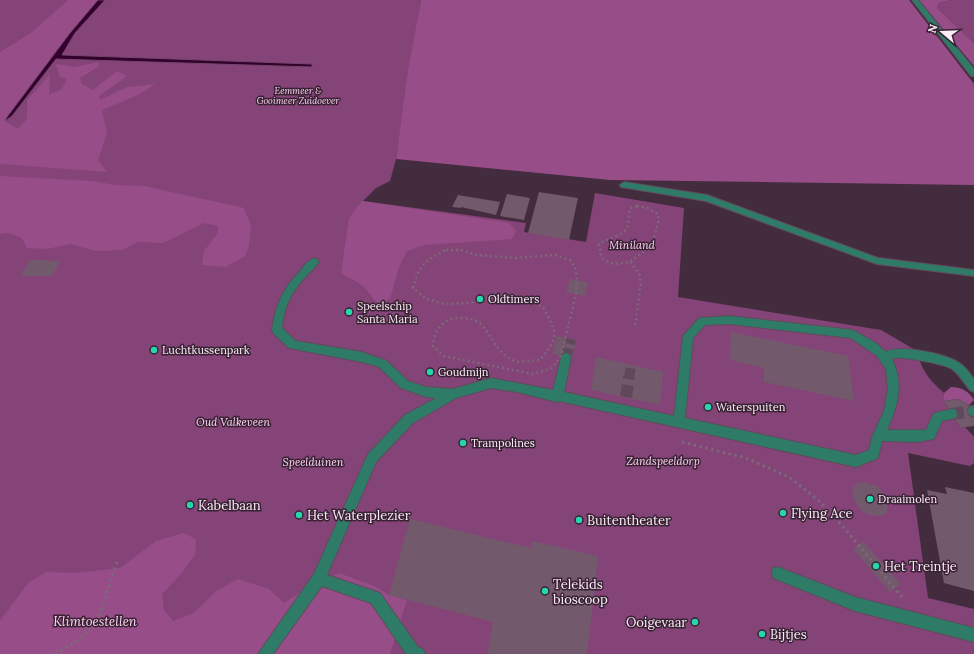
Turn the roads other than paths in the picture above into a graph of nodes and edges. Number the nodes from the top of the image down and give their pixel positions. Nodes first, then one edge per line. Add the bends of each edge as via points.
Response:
1 (915, 0) edge
2 (974, 74) edge
3 (624, 185) dead end
4 (314, 262) dead end
5 (974, 274) edge
6 (566, 358) tunnel mouth
7 (885, 358) junction
8 (974, 387) edge
9 (453, 394) junction
10 (558, 397) junction
11 (952, 414) tunnel mouth
12 (679, 422) junction
13 (878, 436) junction
14 (778, 573) dead end
15 (319, 579) junction
16 (974, 635) edge
17 (265, 654) edge
18 (418, 654) edge

1 - 2 street
3 - 5 lane via 707,198 877,261
4 - 9 street via 290,286 278,312 277,330 293,345 362,357 383,364 405,385 426,392
6 - 10 street
7 - 8 street via 893,353 902,353 944,361 956,366
7 - 12 street via 869,342 853,334 729,320 703,321 688,336
7 - 13 street via 890,365 893,381 892,401
9 - 10 street via 490,383
9 - 15 street via 410,419 372,458
10 - 12 street
11 - 13 street via 938,417 930,435 921,438 887,434
12 - 13 street via 856,461 874,454
14 - 16 street via 855,604
15 - 17 street
15 - 18 street via 375,598 414,653

